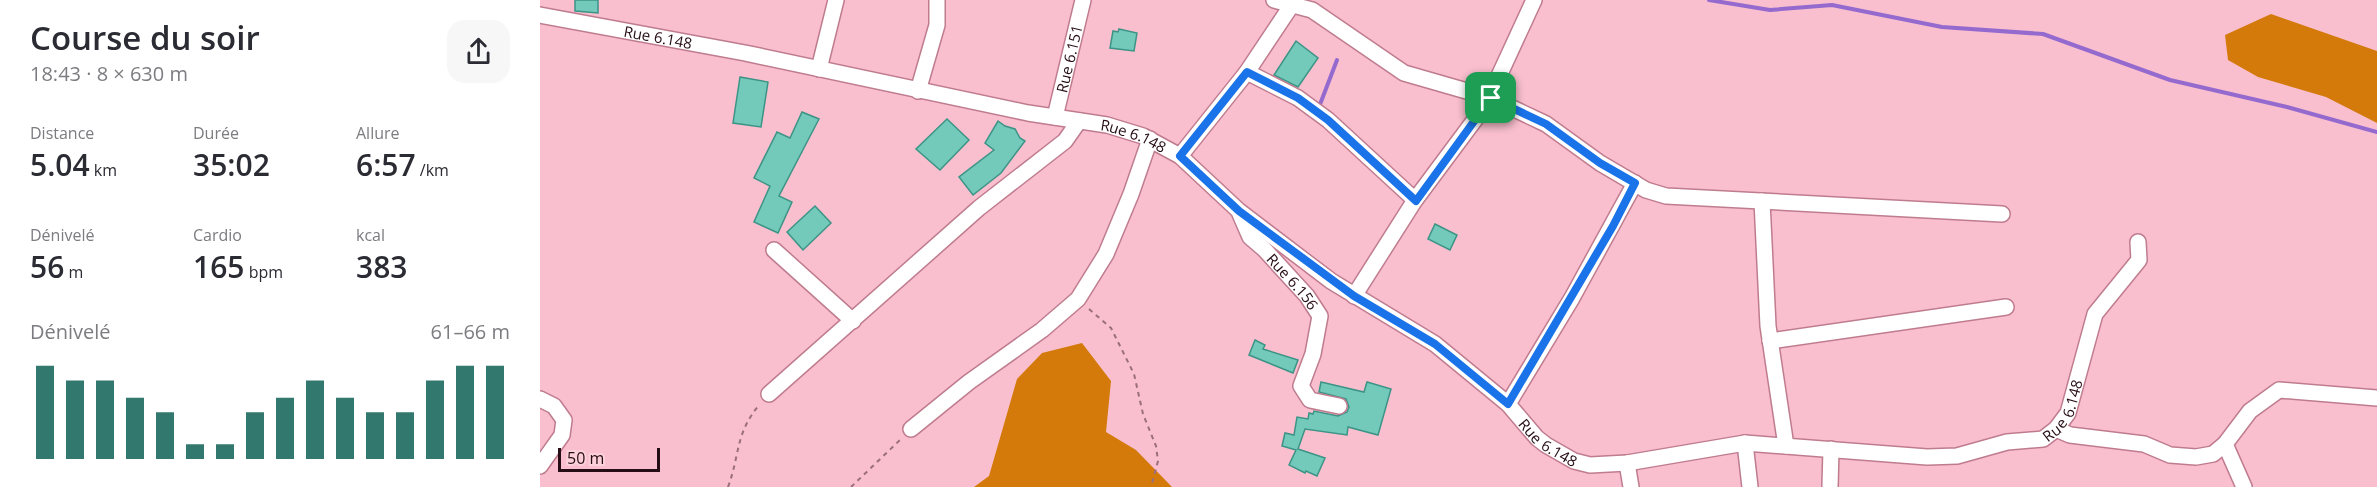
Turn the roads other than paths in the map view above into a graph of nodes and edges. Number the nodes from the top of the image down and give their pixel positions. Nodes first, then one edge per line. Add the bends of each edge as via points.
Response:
1 (837, 0) edge
2 (937, 0) edge
3 (1083, 0) edge
4 (1274, 0) edge
5 (1534, 0) edge
6 (1294, 2) edge
7 (540, 15) edge
8 (819, 69) junction
9 (1247, 72) junction
10 (918, 91) junction
11 (1491, 98) junction
12 (1055, 117) junction
13 (1078, 121) junction
14 (1150, 139) junction
15 (1180, 156) junction
16 (1635, 183) junction
17 (1416, 201) junction
18 (1762, 201) junction
19 (1239, 211) junction
20 (2002, 214) dead end
21 (2138, 242) dead end
22 (774, 250) dead end
23 (1354, 296) junction
24 (2006, 307) dead end
25 (853, 321) junction
26 (1770, 341) junction
27 (768, 394) road end
28 (2377, 398) edge
29 (540, 399) edge
30 (1508, 404) junction
31 (1339, 406) dead end
32 (911, 429) road end
33 (2056, 429) junction
34 (1745, 443) junction
35 (2225, 444) junction
36 (1786, 446) junction
37 (1831, 449) junction
38 (1627, 463) junction
39 (540, 466) edge
40 (1632, 487) edge
41 (1750, 487) edge
42 (1830, 487) edge
43 (2244, 487) edge

1 - 8 street
2 - 10 street via 937,25
3 - 12 street, Rue 6.151
4 - 6 street
5 - 11 street
6 - 9 street
6 - 11 street via 1324,17 1404,73
7 - 8 street, Rue 6.148
8 - 10 street, Rue 6.148
9 - 15 street
9 - 17 street via 1298,98 1328,120
10 - 12 street, Rue 6.148
11 - 16 street via 1546,124
11 - 17 street
12 - 13 street, Rue 6.148
13 - 14 street, Rue 6.148 via 1126,129
13 - 25 street via 1065,141 970,215
14 - 15 street, Rue 6.148
14 - 32 street via 1106,254 1078,300
15 - 19 street, Rue 6.148
16 - 18 street via 1666,196
16 - 30 street
17 - 23 street
18 - 20 street
18 - 26 street
19 - 23 street, Rue 6.148
19 - 31 street, Rue 6.156 via 1250,237 1307,296 1320,316 1313,354 1301,386 1310,400
21 - 33 street, Rue 6.148 via 2139,260 2095,314 2068,413
22 - 25 street
23 - 30 street, Rue 6.148 via 1435,344
24 - 26 street
25 - 27 street
26 - 36 street
28 - 35 street via 2279,390 2250,411
29 - 39 street via 555,406 564,420 562,435
30 - 38 street, Rue 6.148 via 1546,446 1574,460 1590,465
33 - 35 street via 2070,435 2144,444 2170,455 2213,454
33 - 37 street, Rue 6.148 via 2043,439 2007,442 1957,456
34 - 36 street, Rue 6.148
34 - 38 street, Rue 6.148
34 - 41 street
35 - 43 street
36 - 37 street, Rue 6.148
37 - 42 street
38 - 40 street

